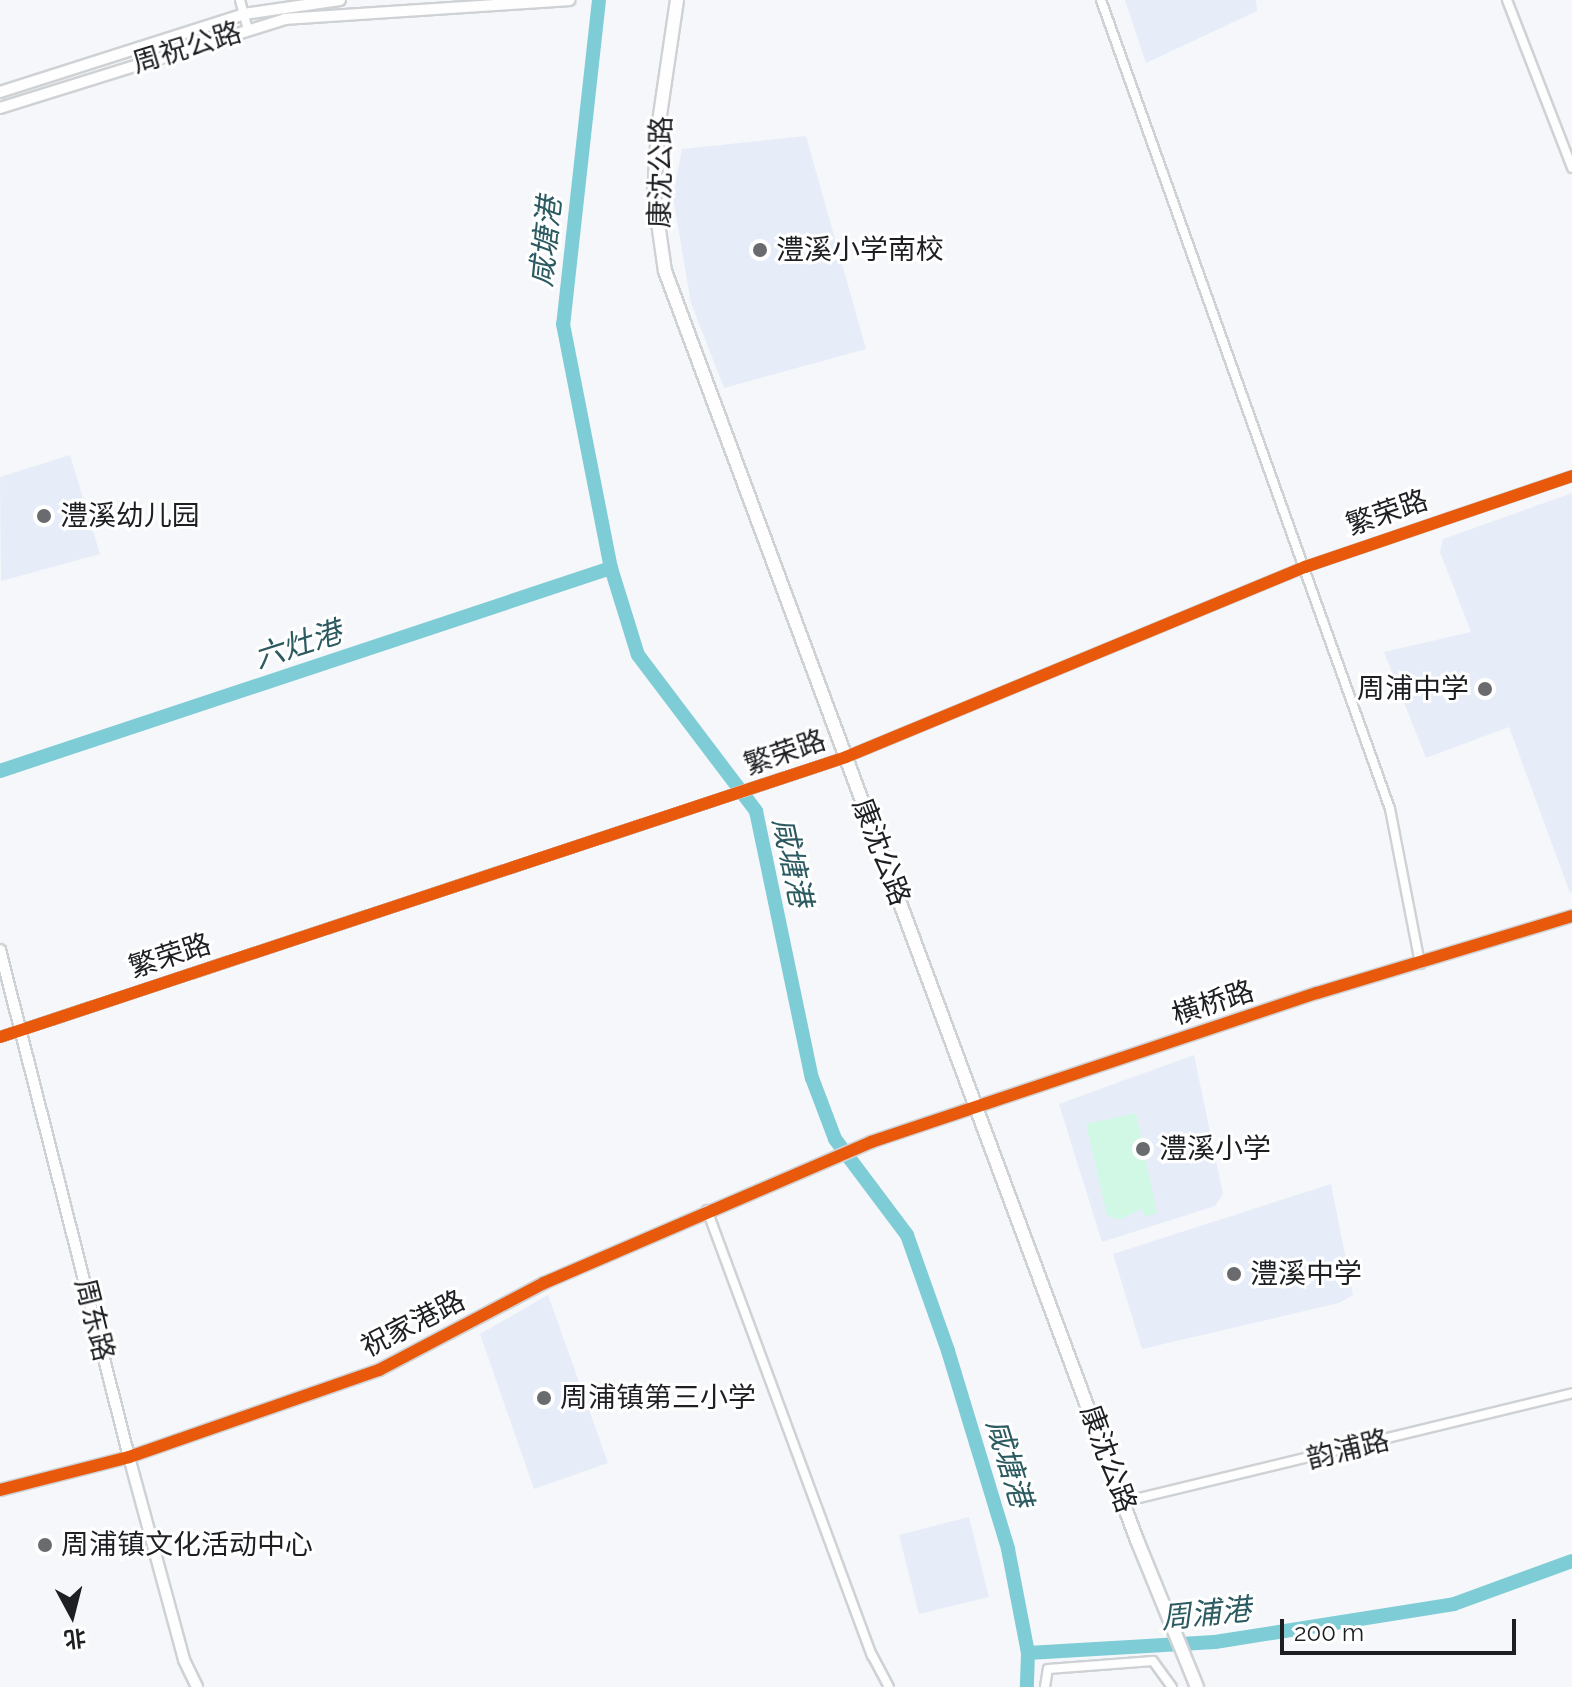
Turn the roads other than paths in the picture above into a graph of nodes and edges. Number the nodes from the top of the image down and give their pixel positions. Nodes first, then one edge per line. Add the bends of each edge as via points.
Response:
1 (240, 0) edge
2 (340, 0) edge
3 (568, 0) edge
4 (677, 0) edge
5 (1101, 0) edge
6 (1507, 0) edge
7 (244, 14) junction
8 (248, 30) junction
9 (0, 92) edge
10 (0, 108) edge
11 (1572, 168) edge
12 (1572, 476) edge
13 (1305, 567) junction
14 (846, 757) junction
15 (1572, 916) edge
16 (0, 950) edge
17 (1420, 964) junction
18 (21, 1030) junction
19 (0, 1037) edge
20 (976, 1105) junction
21 (830, 1158) joint
22 (707, 1210) junction
23 (1572, 1393) edge
24 (129, 1457) junction
25 (0, 1490) edge
26 (1123, 1502) junction
27 (197, 1687) edge
28 (889, 1687) edge
29 (1045, 1687) edge
30 (1172, 1687) edge
31 (1197, 1687) edge

1 - 7 street
2 - 7 street, 周祝公路
3 - 8 street, 周祝公路 via 351,11
4 - 14 main road, 康沈公路 via 654,195 665,271
5 - 13 street
6 - 11 street
7 - 8 street
7 - 9 street, 周祝公路
8 - 10 street, 周祝公路
12 - 13 street, 繁荣路
13 - 14 street, 繁荣路
13 - 17 street via 1390,809
14 - 18 street, 繁荣路
14 - 20 main road, 康沈公路
15 - 17 street, 横桥路
16 - 18 street, 周东路
17 - 20 street, 横桥路
18 - 19 street, 繁荣路
18 - 24 street, 周东路
20 - 21 street, 横桥路
20 - 26 main road, 康沈公路
21 - 22 street, 祝家港路
22 - 24 street, 祝家港路 via 544,1283 379,1370
22 - 28 street via 872,1655
23 - 26 street, 韵浦路
24 - 25 street, 祝家港路
24 - 27 street, 周东路 via 184,1660
26 - 31 main road, 康沈公路
29 - 30 street via 1048,1669 1153,1661

